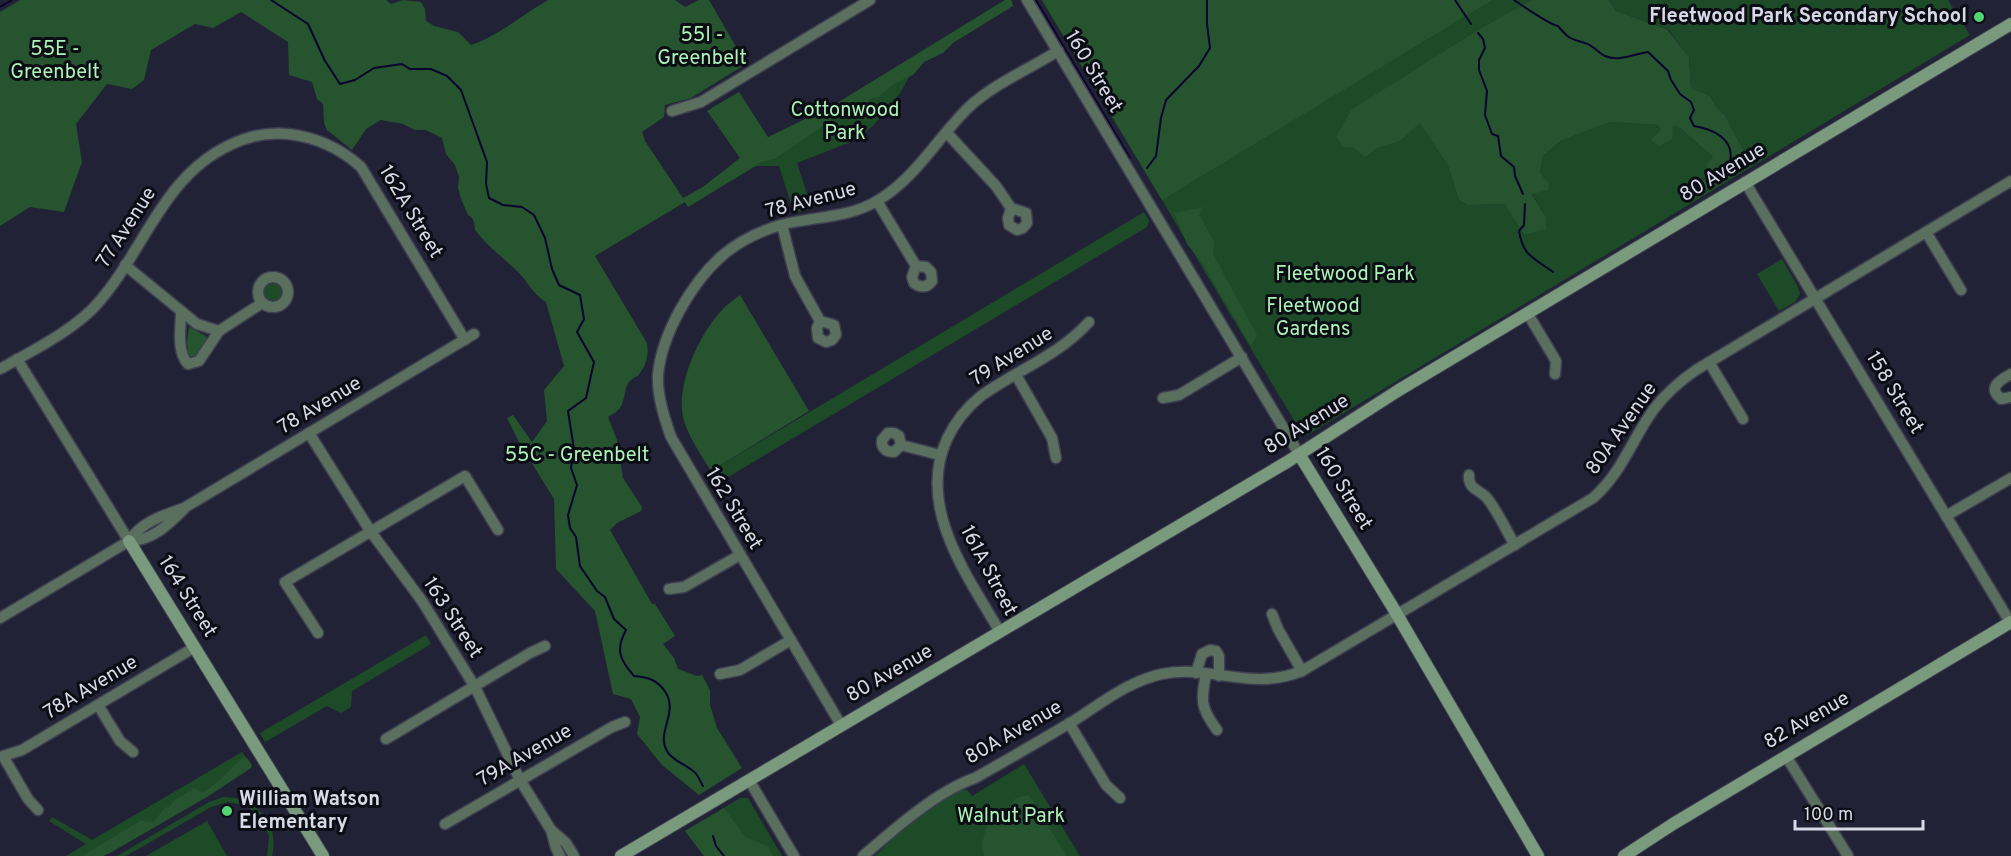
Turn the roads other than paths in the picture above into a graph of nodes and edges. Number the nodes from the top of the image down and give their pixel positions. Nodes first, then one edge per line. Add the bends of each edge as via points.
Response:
1 (870, 0) edge
2 (1027, 0) edge
3 (2011, 24) edge
4 (1058, 51) junction
5 (672, 111) dead end
6 (946, 133) junction
7 (296, 135) joint
8 (2011, 181) edge
9 (1745, 182) junction
10 (877, 201) junction
11 (1011, 208) dead end
12 (782, 225) junction
13 (1926, 232) junction
14 (125, 265) junction
15 (916, 266) dead end
16 (1961, 290) dead end
17 (687, 297) joint
18 (1815, 298) junction
19 (262, 303) dead end
20 (181, 311) junction
21 (1528, 314) junction
22 (820, 321) dead end
23 (1089, 322) dead end
24 (219, 331) junction
25 (470, 337) joint
26 (1242, 357) junction
27 (17, 359) junction
28 (1709, 362) junction
29 (0, 369) edge
30 (1555, 374) dead end
31 (2011, 374) edge
32 (1016, 375) junction
33 (1163, 398) dead end
34 (2010, 399) edge
35 (1743, 419) dead end
36 (309, 433) junction
37 (901, 445) dead end
38 (1299, 454) junction
39 (940, 455) junction
40 (1056, 458) dead end
41 (1469, 475) dead end
42 (2011, 478) edge
43 (1946, 516) junction
44 (498, 530) dead end
45 (371, 532) junction
46 (129, 542) junction
47 (1515, 545) junction
48 (740, 555) junction
49 (669, 589) dead end
50 (1272, 614) dead end
51 (1397, 615) junction
52 (0, 618) edge
53 (2011, 622) edge
54 (1000, 632) junction
55 (318, 633) dead end
56 (790, 640) junction
57 (545, 646) dead end
58 (195, 647) junction
59 (1302, 671) junction
60 (1201, 673) junction
61 (720, 674) dead end
62 (1219, 676) junction
63 (475, 687) junction
64 (98, 705) junction
65 (625, 722) dead end
66 (1069, 723) junction
67 (842, 725) junction
68 (1217, 730) dead end
69 (386, 739) dead end
70 (133, 752) dead end
71 (1786, 756) junction
72 (520, 780) junction
73 (749, 780) junction
74 (1120, 798) dead end
75 (38, 810) dead end
76 (445, 824) dead end
77 (551, 830) junction
78 (1535, 850) edge
79 (323, 856) edge
80 (560, 856) edge
81 (574, 856) edge
82 (621, 856) edge
83 (794, 856) edge
84 (863, 856) edge
85 (1544, 856) edge
86 (1624, 856) edge
87 (1848, 856) edge

1 - 5 street via 700,102
2 - 4 street, 160 Street
3 - 9 street, 80 Avenue
4 - 6 street, 78 Avenue via 981,97
4 - 26 street, 160 Street
6 - 10 street, 78 Avenue via 903,182
6 - 11 street via 996,186
7 - 14 street, 77 Avenue via 255,136 209,156 165,201
7 - 25 street, 162A Street via 329,145 361,167
8 - 13 street, 80A Avenue
9 - 18 street, 158 Street
9 - 21 street, 80 Avenue
10 - 12 street, 78 Avenue via 841,215
10 - 15 street
12 - 17 street, 78 Avenue via 749,238 722,255
12 - 22 street via 795,276
13 - 16 street
13 - 18 street, 80A Avenue
14 - 20 street
14 - 27 street, 77 Avenue via 90,311
17 - 48 street, 162 Street via 661,358 658,375 662,405 676,448
18 - 28 street, 80A Avenue
18 - 43 street, 158 Street
19 - 24 street
20 - 24 street via 203,327
20 - 24 street via 181,348 188,364 199,361
21 - 30 street via 1556,361
21 - 38 street, 80 Avenue
23 - 32 street, 79 Avenue via 1070,342
25 - 36 street, 78 Avenue
26 - 33 street via 1179,395
26 - 38 street, 160 Street
27 - 29 street, 77 Avenue
27 - 46 street, 164 Street
28 - 35 street
28 - 47 street, 80A Avenue via 1661,400 1620,468 1600,492
31 - 34 street via 1994,388 1998,398
32 - 39 street, 79 Avenue via 970,406 952,428
32 - 40 street via 1052,438
36 - 45 street, 163 Street
36 - 46 street, 78 Avenue via 184,508 137,529
37 - 39 street
38 - 51 street, 160 Street
38 - 54 street, 80 Avenue
39 - 54 street, 161A Street via 939,497 945,528 958,560
41 - 47 street via 1472,488 1488,500
42 - 43 street
43 - 53 street, 158 Street
44 - 45 street via 465,476
45 - 55 street via 285,582
45 - 63 street, 163 Street via 422,601
46 - 52 street, 78 Avenue
46 - 58 street, 164 Street
47 - 51 street, 80A Avenue
48 - 49 street via 684,587
48 - 56 street, 162 Street
50 - 59 street
51 - 59 street, 80A Avenue
51 - 78 street, 160 Street
53 - 71 street, 82 Avenue
54 - 67 street, 80 Avenue
56 - 61 street via 740,670
56 - 67 street, 162 Street
57 - 63 street
58 - 64 street, 78A Avenue
58 - 79 street, 164 Street
59 - 62 street, 80A Avenue via 1270,680
60 - 62 street, 80A Avenue
60 - 62 street via 1202,654 1210,650 1219,656
60 - 66 street, 80A Avenue via 1164,674 1146,679
60 - 68 street via 1203,707
63 - 69 street
63 - 72 street, 163 Street
64 - 70 street via 120,741
64 - 75 street, 78A Avenue via 22,750 3,756
65 - 72 street, 79A Avenue
66 - 74 street via 1106,784
66 - 84 street, 80A Avenue via 908,818
67 - 73 street, 80 Avenue
71 - 86 street, 82 Avenue
71 - 87 street
72 - 76 street, 79A Avenue
72 - 77 street, 163 Street
73 - 82 street, 80 Avenue
73 - 83 street
77 - 80 street, 163 Street
77 - 81 street, 163 Street
78 - 85 street, 160 Street

